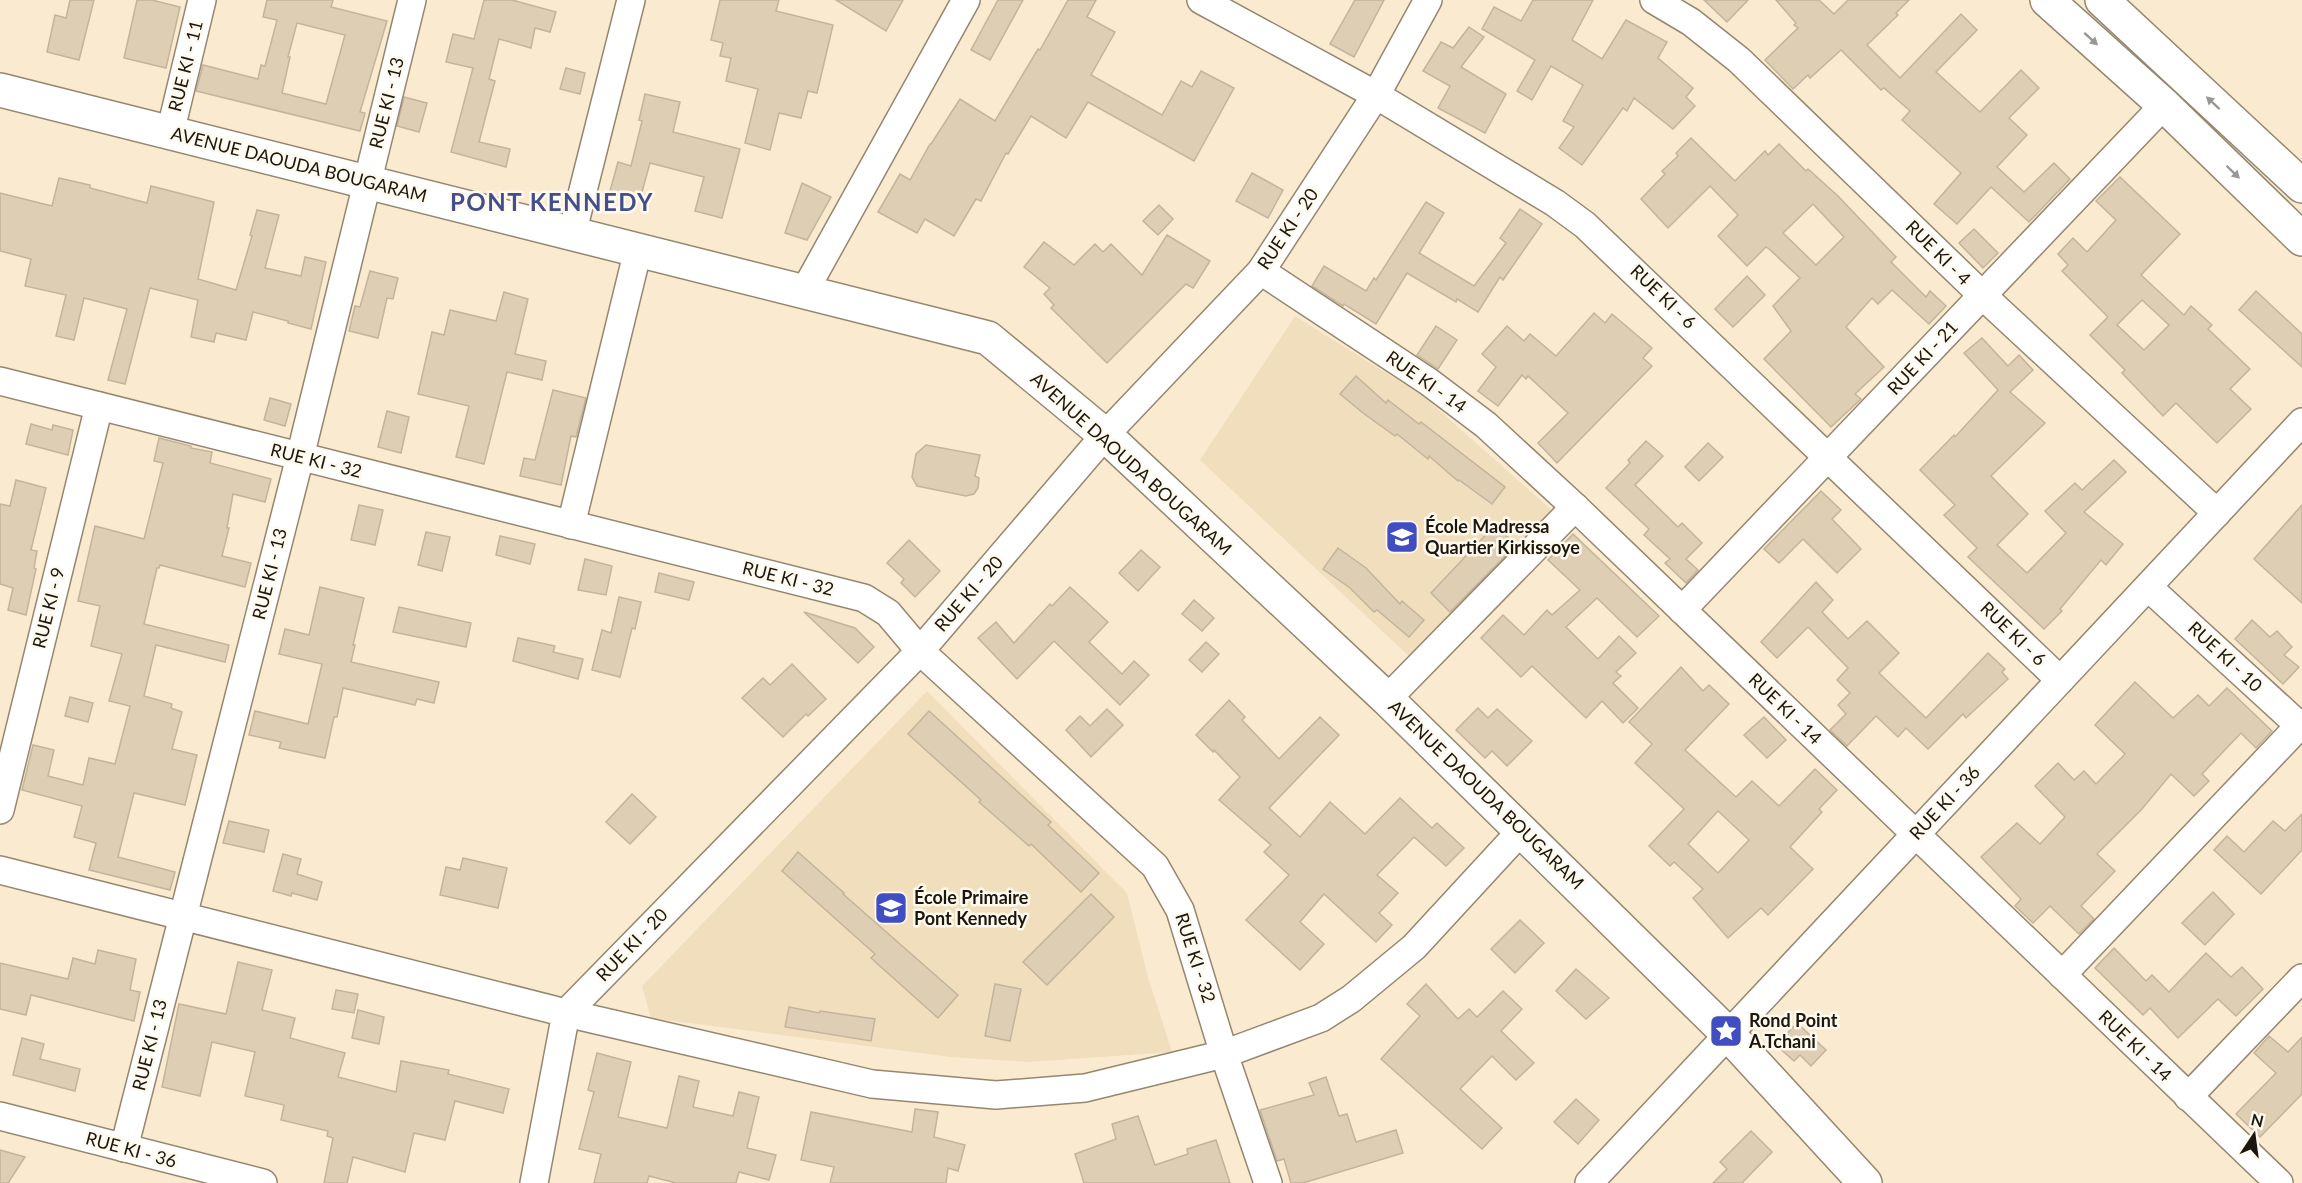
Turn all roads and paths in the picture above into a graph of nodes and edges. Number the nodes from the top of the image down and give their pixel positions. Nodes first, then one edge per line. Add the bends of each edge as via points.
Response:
1 (202, 0) edge
2 (412, 0) edge
3 (631, 0) edge
4 (966, 0) edge
5 (1201, 0) edge
6 (1428, 0) edge
7 (1654, 0) edge
8 (2047, 0) edge
9 (2102, 0) edge
10 (0, 90) edge
11 (1376, 95) junction
12 (2164, 105) junction
13 (170, 133) junction
14 (367, 182) junction
15 (2302, 186) edge
16 (572, 234) junction
17 (2302, 239) edge
18 (638, 250) junction
19 (1261, 271) junction
20 (804, 292) junction
21 (1982, 296) junction
22 (0, 381) edge
23 (99, 406) junction
24 (2302, 422) edge
25 (1105, 435) junction
26 (300, 457) junction
27 (1830, 457) junction
28 (1575, 507) junction
29 (2217, 513) junction
30 (571, 525) junction
31 (2148, 586) junction
32 (1682, 610) junction
33 (920, 651) junction
34 (2060, 680) junction
35 (1387, 699) junction
36 (2301, 726) edge
37 (0, 810) edge
38 (1522, 830) junction
39 (1916, 834) junction
40 (0, 870) edge
41 (183, 917) junction
42 (2062, 975) junction
43 (2302, 978) edge
44 (566, 1013) junction
45 (1728, 1034) junction
46 (1224, 1054) junction
47 (2188, 1097) junction
48 (0, 1116) edge
49 (123, 1148) junction
50 (263, 1183) edge
51 (534, 1183) edge
52 (1268, 1183) edge
53 (1589, 1183) edge
54 (1865, 1183) edge
55 (2279, 1183) edge

1 - 13 street, RUE KI - 11
2 - 14 street, RUE KI - 13
3 - 16 street
4 - 20 street
5 - 11 street, RUE KI - 6
6 - 11 street, RUE KI - 20
7 - 21 street, RUE KI - 4 via 1691,22 1739,60
8 -> 12 main road
15 -> 9 main road
10 - 13 main road, AVENUE DAOUDA BOUGARAM
11 - 19 street, RUE KI - 20
11 - 27 street, RUE KI - 6 via 1585,225
12 -> 17 main road
12 - 21 street, RUE KI - 21
13 - 14 main road, AVENUE DAOUDA BOUGARAM
14 - 16 main road, AVENUE DAOUDA BOUGARAM
14 - 26 street, RUE KI - 13
16 - 18 main road, AVENUE DAOUDA BOUGARAM
18 - 20 main road, AVENUE DAOUDA BOUGARAM
18 - 30 street
19 - 25 street, RUE KI - 20
19 - 28 street, RUE KI - 14 via 1439,389 1486,425
20 - 25 main road, AVENUE DAOUDA BOUGARAM via 988,339
21 - 27 street, RUE KI - 21
21 - 29 street, RUE KI - 4
22 - 23 street, RUE KI - 32
23 - 26 street, RUE KI - 32
23 - 37 street, RUE KI - 9
24 - 29 street, RUE KI - 36
25 - 33 street, RUE KI - 20
25 - 35 main road, AVENUE DAOUDA BOUGARAM
26 - 30 street, RUE KI - 32
26 - 41 street, RUE KI - 13
27 - 32 street, RUE KI - 21
27 - 34 street, RUE KI - 6
28 - 32 street, RUE KI - 14
28 - 35 street
29 - 31 street, RUE KI - 36
30 - 33 street, RUE KI - 32 via 864,598 888,614
31 - 34 street, RUE KI - 36
31 - 36 street, RUE KI - 10
32 - 39 street, RUE KI - 14
33 - 44 street, RUE KI - 20
33 - 46 street, RUE KI - 32 via 1155,866 1180,910
34 - 39 street, RUE KI - 36
35 - 38 main road, AVENUE DAOUDA BOUGARAM
36 - 42 street
38 - 45 main road, AVENUE DAOUDA BOUGARAM
38 - 46 street via 1414,947 1351,999 1322,1018
39 - 42 street, RUE KI - 14
39 - 45 street, RUE KI - 36
40 - 41 street
41 - 44 street
41 - 49 street, RUE KI - 13
42 - 47 street, RUE KI - 14
43 - 47 street
44 - 46 street via 872,1084 996,1095 1085,1088
44 - 51 street
45 - 53 street, RUE KI - 36
45 - 54 main road, AVENUE DAOUDA BOUGARAM
46 - 52 street, RUE KI - 32
47 - 55 street, RUE KI - 14
48 - 49 street, RUE KI - 36
49 - 50 street, RUE KI - 36

